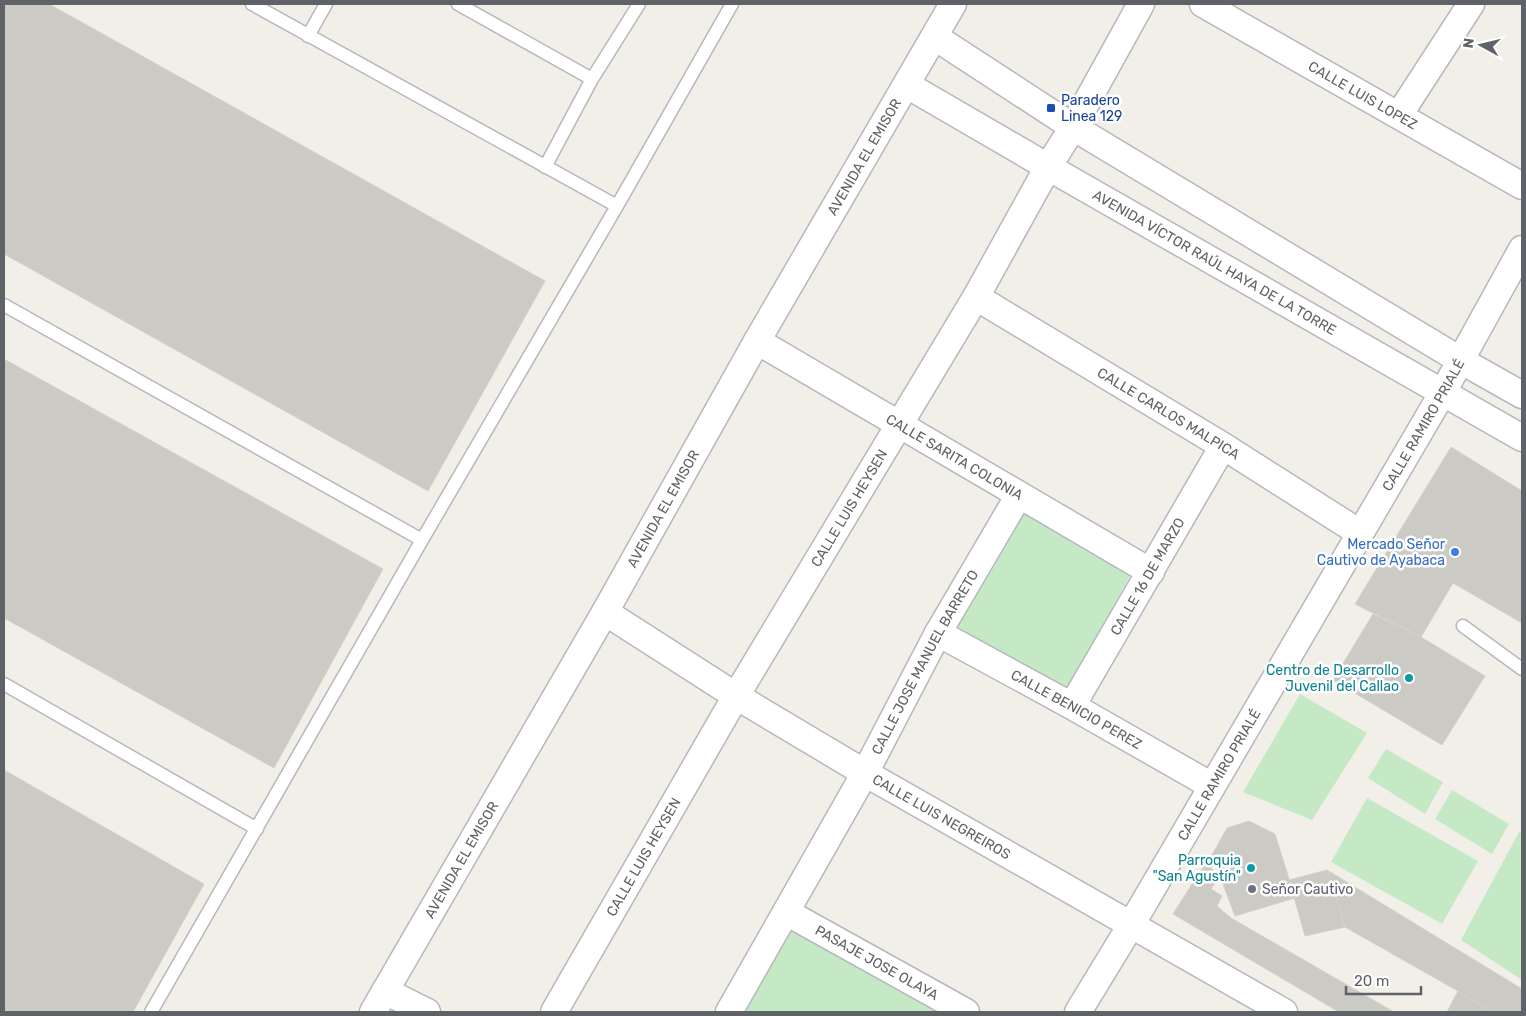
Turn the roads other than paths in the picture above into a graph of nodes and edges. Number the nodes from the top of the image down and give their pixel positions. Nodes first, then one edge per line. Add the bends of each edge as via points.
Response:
1 (252, 4) edge
2 (326, 4) edge
3 (458, 4) edge
4 (639, 4) edge
5 (732, 4) edge
6 (953, 4) edge
7 (1141, 4) edge
8 (1203, 4) edge
9 (1471, 4) edge
10 (308, 36) junction
11 (935, 37) junction
12 (592, 79) junction
13 (906, 85) junction
14 (1399, 115) junction
15 (1073, 127) junction
16 (545, 167) junction
17 (1048, 168) junction
18 (1522, 186) edge
19 (617, 206) junction
20 (1522, 249) edge
21 (976, 297) junction
22 (4, 305) edge
23 (757, 341) junction
24 (1460, 360) junction
25 (1444, 392) junction
26 (1522, 395) edge
27 (900, 425) junction
28 (1522, 438) edge
29 (1223, 446) junction
30 (1019, 495) junction
31 (1360, 533) junction
32 (422, 540) junction
33 (1150, 572) junction
34 (605, 612) junction
35 (1463, 626) dead end
36 (938, 633) junction
37 (1522, 669) edge
38 (4, 684) edge
39 (736, 696) junction
40 (1072, 706) junction
41 (865, 773) junction
42 (1212, 786) junction
43 (257, 828) junction
44 (786, 912) junction
45 (1131, 925) junction
46 (379, 1001) edge
47 (151, 1012) edge
48 (427, 1012) edge
49 (554, 1012) edge
50 (729, 1012) edge
51 (966, 1012) edge
52 (1078, 1012) edge
53 (1284, 1012) edge

1 - 10 lane
2 - 10 lane
3 - 12 lane
4 - 12 lane
5 - 19 lane
6 - 11 street, AVENIDA EL EMISOR
7 - 15 street, CALLE LUIS HEYSEN
8 - 14 street, CALLE LUIS LOPEZ
9 - 14 street
10 - 16 lane
11 - 13 street, AVENIDA EL EMISOR
11 - 15 street
12 - 16 lane
13 - 17 street, AVENIDA VÍCTOR RAÚL HAYA DE LA TORRE
13 - 23 street, AVENIDA EL EMISOR
14 - 18 street, CALLE LUIS LOPEZ
15 - 17 street, CALLE LUIS HEYSEN
15 - 24 street
16 - 19 lane
17 - 21 street, CALLE LUIS HEYSEN
17 - 25 street, AVENIDA VÍCTOR RAÚL HAYA DE LA TORRE
19 - 32 lane
20 - 24 street, CALLE RAMIRO PRIALÉ
21 - 27 street, CALLE LUIS HEYSEN
21 - 29 street, CALLE CARLOS MALPICA
22 - 32 lane
23 - 27 street, CALLE SARITA COLONIA
23 - 34 street, AVENIDA EL EMISOR
24 - 25 street, CALLE RAMIRO PRIALÉ
24 - 26 street
25 - 28 street, AVENIDA VÍCTOR RAÚL HAYA DE LA TORRE
25 - 31 street, CALLE RAMIRO PRIALÉ
27 - 30 street, CALLE SARITA COLONIA
27 - 39 street, CALLE LUIS HEYSEN
29 - 31 street, CALLE CARLOS MALPICA
29 - 33 street, CALLE 16 DE MARZO
30 - 33 street, CALLE SARITA COLONIA
30 - 36 street, CALLE JOSE MANUEL BARRETO
31 - 42 street, CALLE RAMIRO PRIALÉ
32 - 43 lane
33 - 40 street, CALLE 16 DE MARZO
34 - 39 street, CALLE LUIS NEGREIROS
34 - 46 street, AVENIDA EL EMISOR
35 - 37 lane
36 - 40 street, CALLE BENICIO PEREZ
36 - 41 street, CALLE JOSE MANUEL BARRETO
38 - 43 lane
39 - 41 street, CALLE LUIS NEGREIROS
39 - 49 street, CALLE LUIS HEYSEN
40 - 42 street, CALLE BENICIO PEREZ
41 - 44 street, CALLE JOSE MANUEL BARRETO
41 - 45 street, CALLE LUIS NEGREIROS
42 - 45 street, CALLE RAMIRO PRIALÉ
43 - 47 lane
44 - 50 street, CALLE JOSE MANUEL BARRETO
44 - 51 street, PASAJE JOSE OLAYA
45 - 52 street, CALLE RAMIRO PRIALÉ
45 - 53 street, CALLE LUIS NEGREIROS
46 - 48 street

